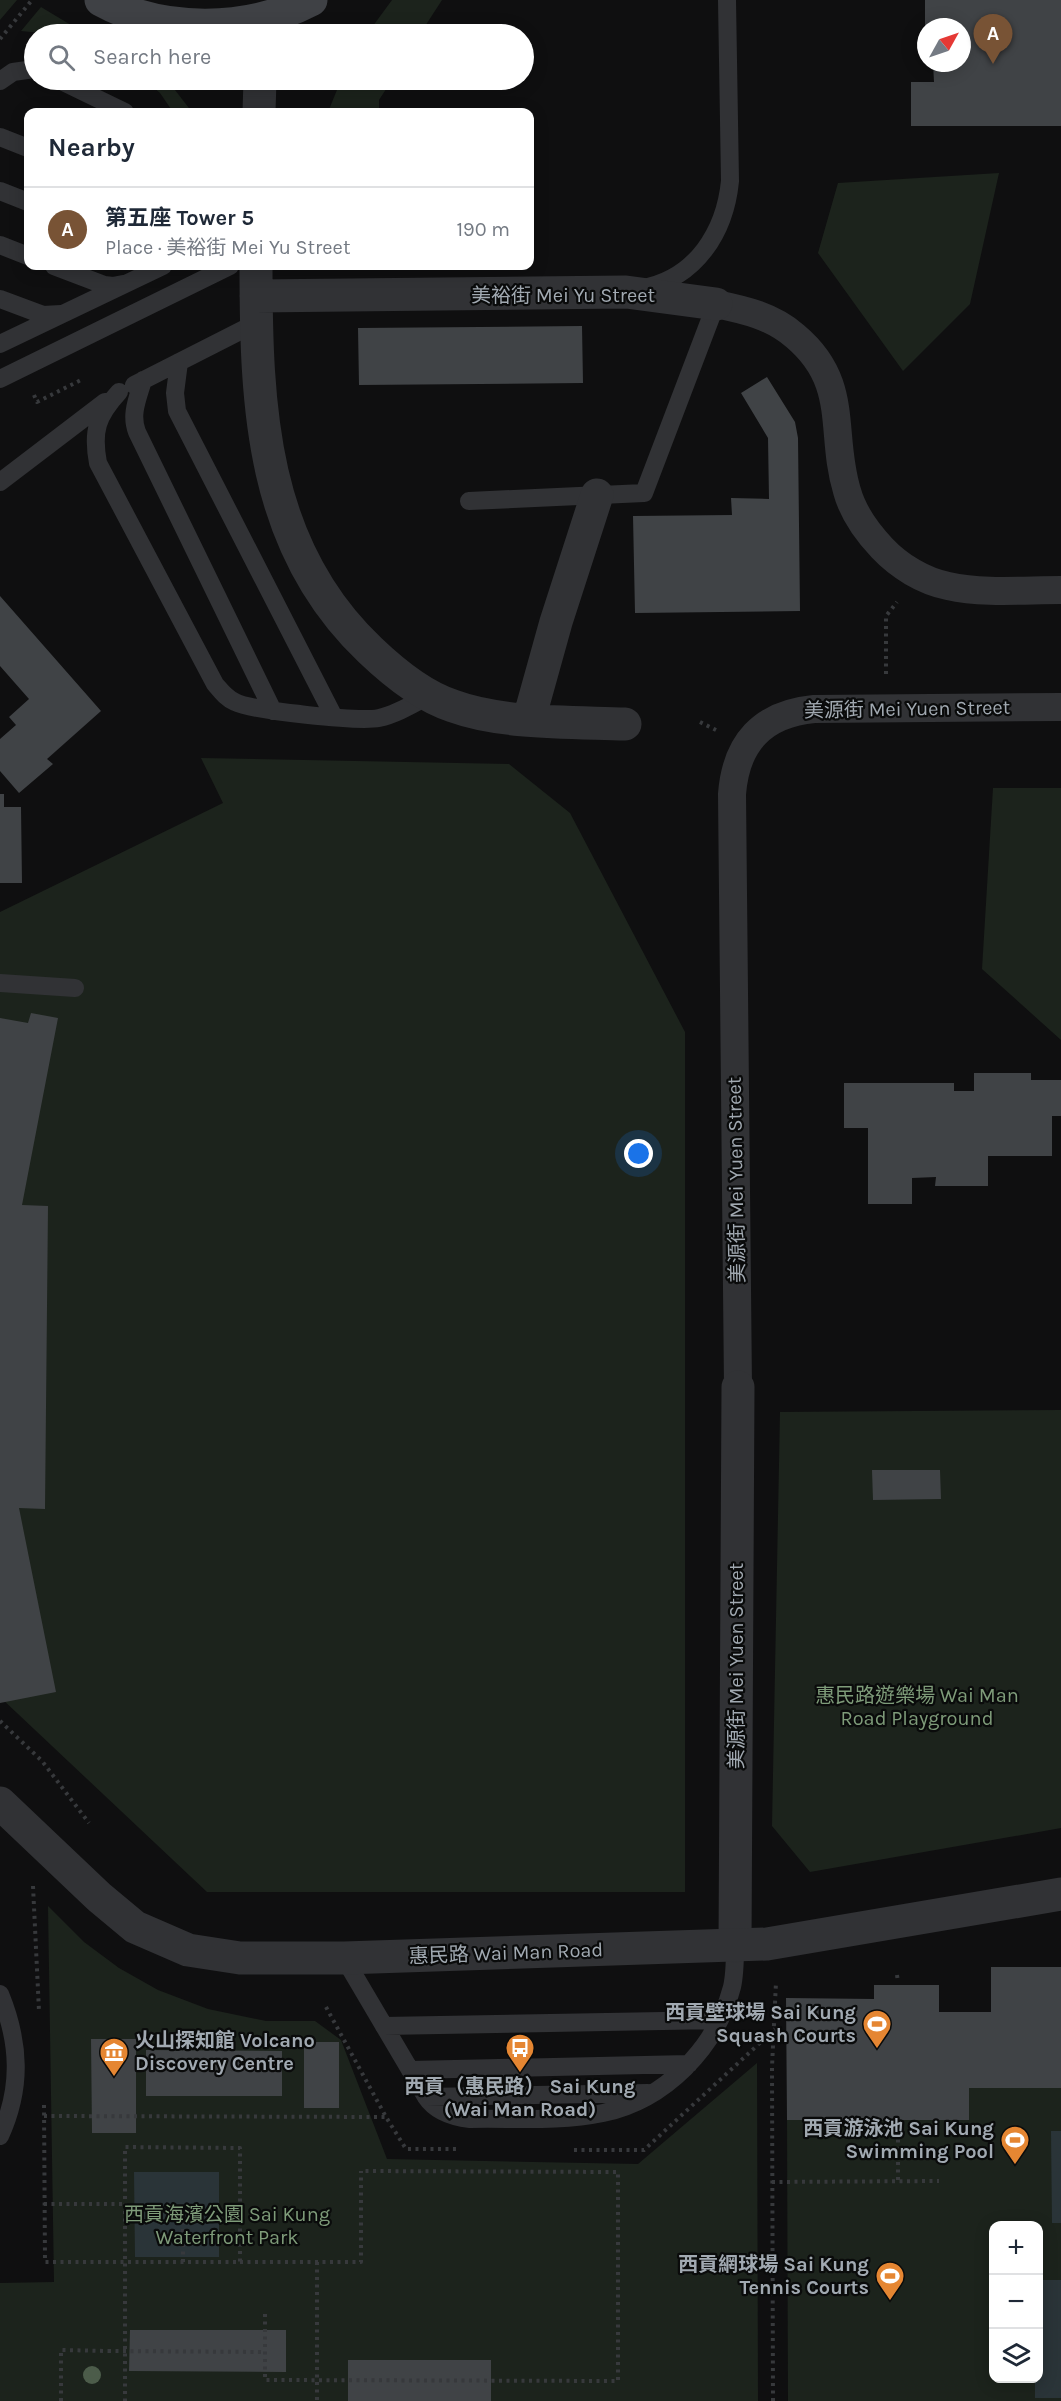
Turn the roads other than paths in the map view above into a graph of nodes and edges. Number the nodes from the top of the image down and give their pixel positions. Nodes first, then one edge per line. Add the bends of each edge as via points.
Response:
1 (100, 0) edge
2 (311, 0) edge
3 (728, 0) edge
4 (186, 24) edge
5 (265, 24) edge
6 (24, 70) edge
7 (0, 81) edge
8 (79, 90) edge
9 (260, 90) edge
10 (116, 108) edge
11 (259, 108) edge
12 (0, 137) edge
13 (24, 146) edge
14 (0, 191) edge
15 (24, 200) edge
16 (0, 245) edge
17 (24, 254) edge
18 (65, 270) edge
19 (154, 270) edge
20 (222, 270) edge
21 (129, 282) junction
22 (626, 292) junction
23 (256, 295) edge
24 (0, 299) edge
25 (716, 304) junction
26 (67, 312) junction
27 (0, 344) edge
28 (179, 362) junction
29 (0, 379) edge
30 (143, 380) junction
31 (119, 392) junction
32 (0, 482) edge
33 (597, 495) junction
34 (470, 501) dead end
35 (1061, 590) edge
36 (430, 695) junction
37 (1061, 707) edge
38 (273, 711) junction
39 (334, 717) junction
40 (529, 719) junction
41 (624, 724) dead end
42 (0, 983) edge
43 (75, 988) dead end
44 (738, 1387) joint
45 (0, 1803) edge
46 (1061, 1894) edge
47 (735, 1946) junction
48 (344, 1958) junction
49 (0, 1994) edge
50 (719, 2020) junction
51 (384, 2026) junction
52 (689, 2064) junction
53 (410, 2070) junction
54 (2, 2121) edge

1 - 4 main road via 133,14
2 - 5 main road
3 - 22 lane via 730,182 723,220 702,254 688,268 652,286
6 - 7 lane
8 - 10 lane
9 - 11 street
12 - 13 lane
14 - 15 lane
16 - 17 lane
18 - 21 lane via 104,285
19 - 21 lane
20 - 29 lane
21 - 26 lane
22 - 23 street, 美裕街 Mei Yu Street
22 - 25 street, 美裕街 Mei Yu Street
23 - 28 lane
23 - 36 street via 261,402 268,449 294,545 319,590 350,631 388,666
24 - 26 lane via 43,315
25 - 33 lane via 644,493
25 - 35 street, 美裕街 Mei Yu Street via 776,322 811,351 832,391 841,466 856,515 892,559 918,576 946,586
26 - 27 lane
28 - 30 lane
28 - 39 lane via 177,411
30 - 31 lane
30 - 38 lane via 134,414 137,432
31 - 32 lane
31 - 38 lane via 105,406 96,424 94,444 98,463 215,684 237,704
33 - 34 lane
33 - 40 street
36 - 39 lane via 393,715 375,719
36 - 40 street via 472,711
37 - 44 street, 美源街 Mei Yuen Street via 794,711 758,731 738,760 733,777
38 - 39 lane
40 - 41 street
42 - 43 lane
44 - 47 street, 美源街 Mei Yuen Street
45 - 48 street, 惠民路 Wai Man Road via 135,1927 188,1950 230,1957
46 - 47 street, 惠民路 Wai Man Road
47 - 48 street, 惠民路 Wai Man Road
47 - 50 lane via 732,1987
48 - 51 lane
49 - 54 lane via 10,2024 17,2081
50 - 51 lane
50 - 52 lane
51 - 53 lane
52 - 53 lane
52 - 53 lane via 653,2093 603,2113 470,2119 441,2111 426,2097

